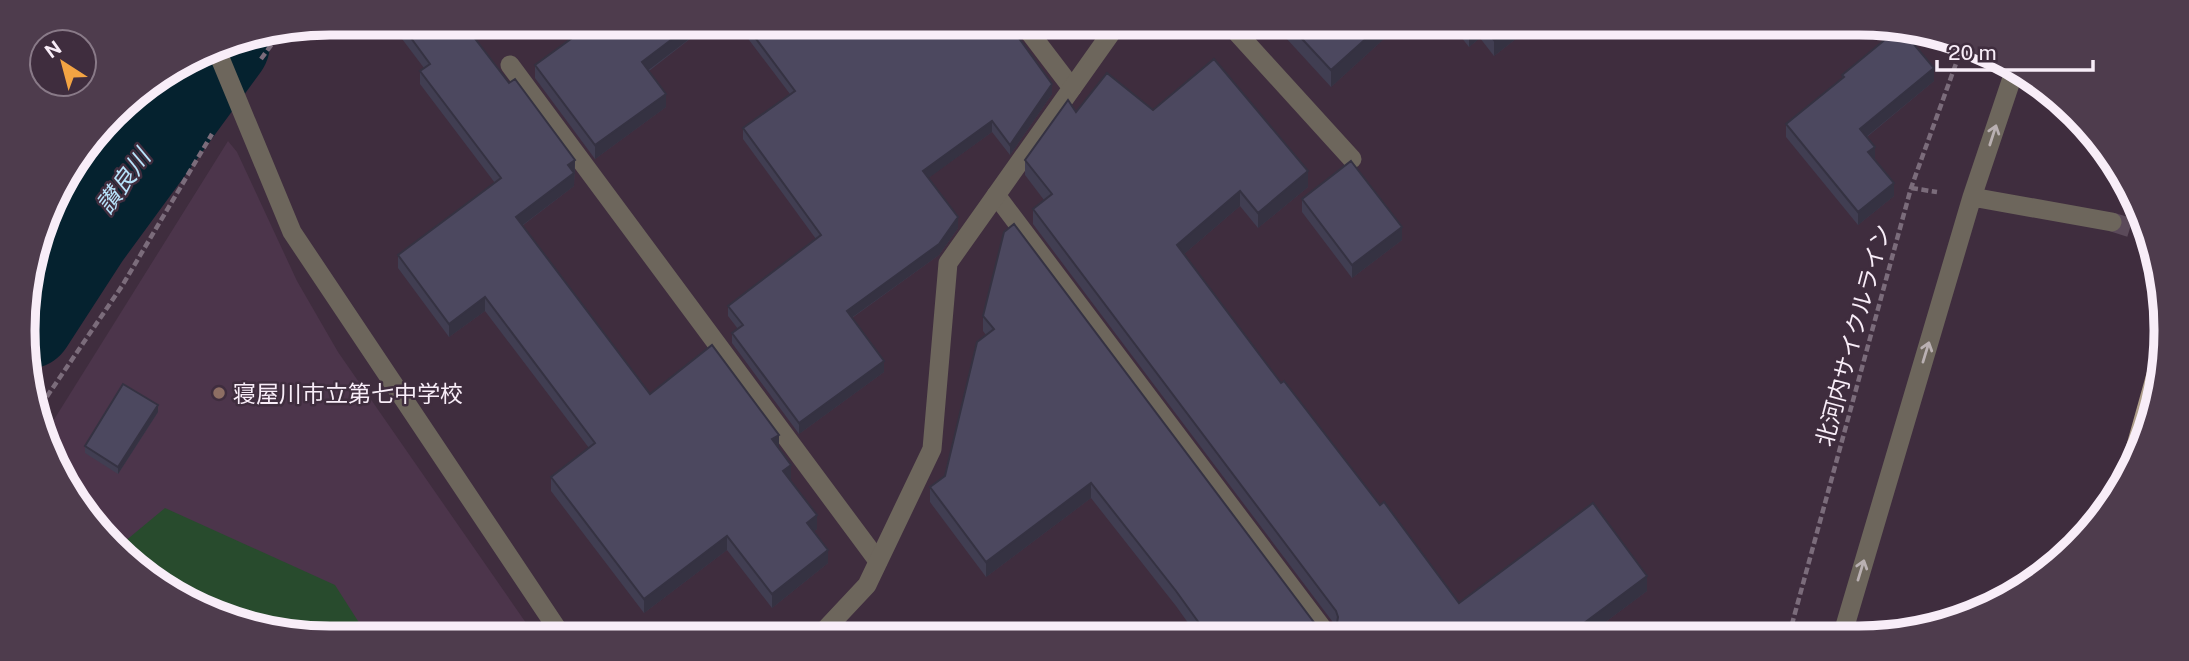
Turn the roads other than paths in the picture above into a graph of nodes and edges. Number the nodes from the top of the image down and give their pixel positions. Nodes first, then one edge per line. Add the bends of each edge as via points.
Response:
1 (1032, 35) edge
2 (1110, 35) edge
3 (1239, 35) edge
4 (219, 56) edge
5 (510, 65) dead end
6 (2012, 78) edge
7 (1072, 88) junction
8 (1352, 159) edge
9 (996, 195) junction
10 (1972, 197) junction
11 (2112, 222) tunnel mouth
12 (878, 561) junction
13 (555, 626) edge
14 (829, 626) edge
15 (1321, 626) edge
16 (1845, 626) edge

1 - 7 street
2 - 7 street
3 - 8 street
4 - 13 street via 292,232
5 - 12 street
10 -> 6 street
7 - 9 street
9 - 12 street via 948,263 932,449
9 - 15 street
10 - 11 street
16 -> 10 street
12 - 14 street via 867,585

